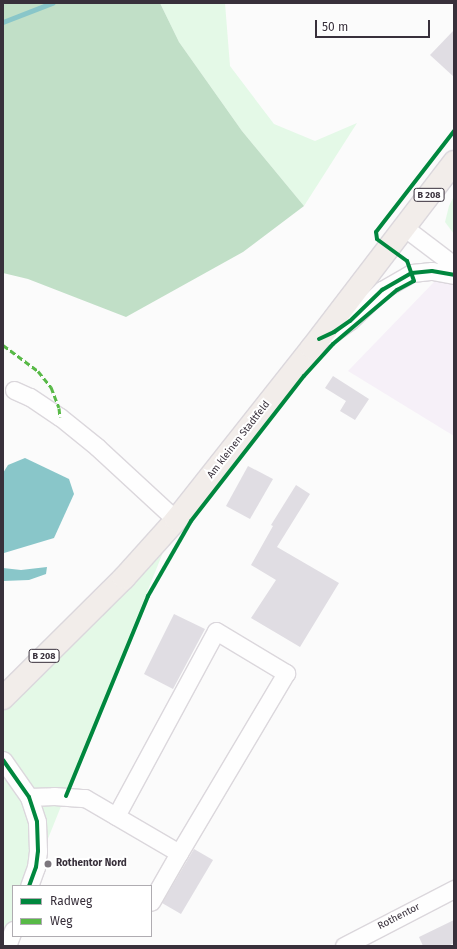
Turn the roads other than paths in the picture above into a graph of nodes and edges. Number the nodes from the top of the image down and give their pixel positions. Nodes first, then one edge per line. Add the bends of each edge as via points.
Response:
1 (454, 162) edge
2 (404, 228) junction
3 (454, 265) edge
4 (454, 276) edge
5 (319, 339) junction
6 (14, 390) dead end
7 (176, 520) junction
8 (3, 698) edge
9 (3, 760) edge
10 (29, 797) junction
11 (116, 816) junction
12 (179, 852) junction
13 (29, 885) edge
14 (454, 889) edge
15 (152, 900) edge
16 (12, 933) edge
17 (7, 946) edge
18 (344, 946) edge

1 - 2 main road, Am kleinen Stadtfeld / B 208
2 - 3 street
2 - 5 main road, Am kleinen Stadtfeld / B 208
4 - 5 street via 432,271 412,273 382,290 350,321
5 - 7 main road, Am kleinen Stadtfeld / B 208
6 - 7 street via 60,416
7 - 8 main road, Am kleinen Stadtfeld / B 208 via 124,578
9 - 10 street
10 - 11 street via 85,798
10 - 13 street via 37,822 38,846 36,867
11 - 12 street
11 - 12 street via 216,631 286,673
12 - 15 street
14 - 18 street, Rothentor
16 - 17 street

